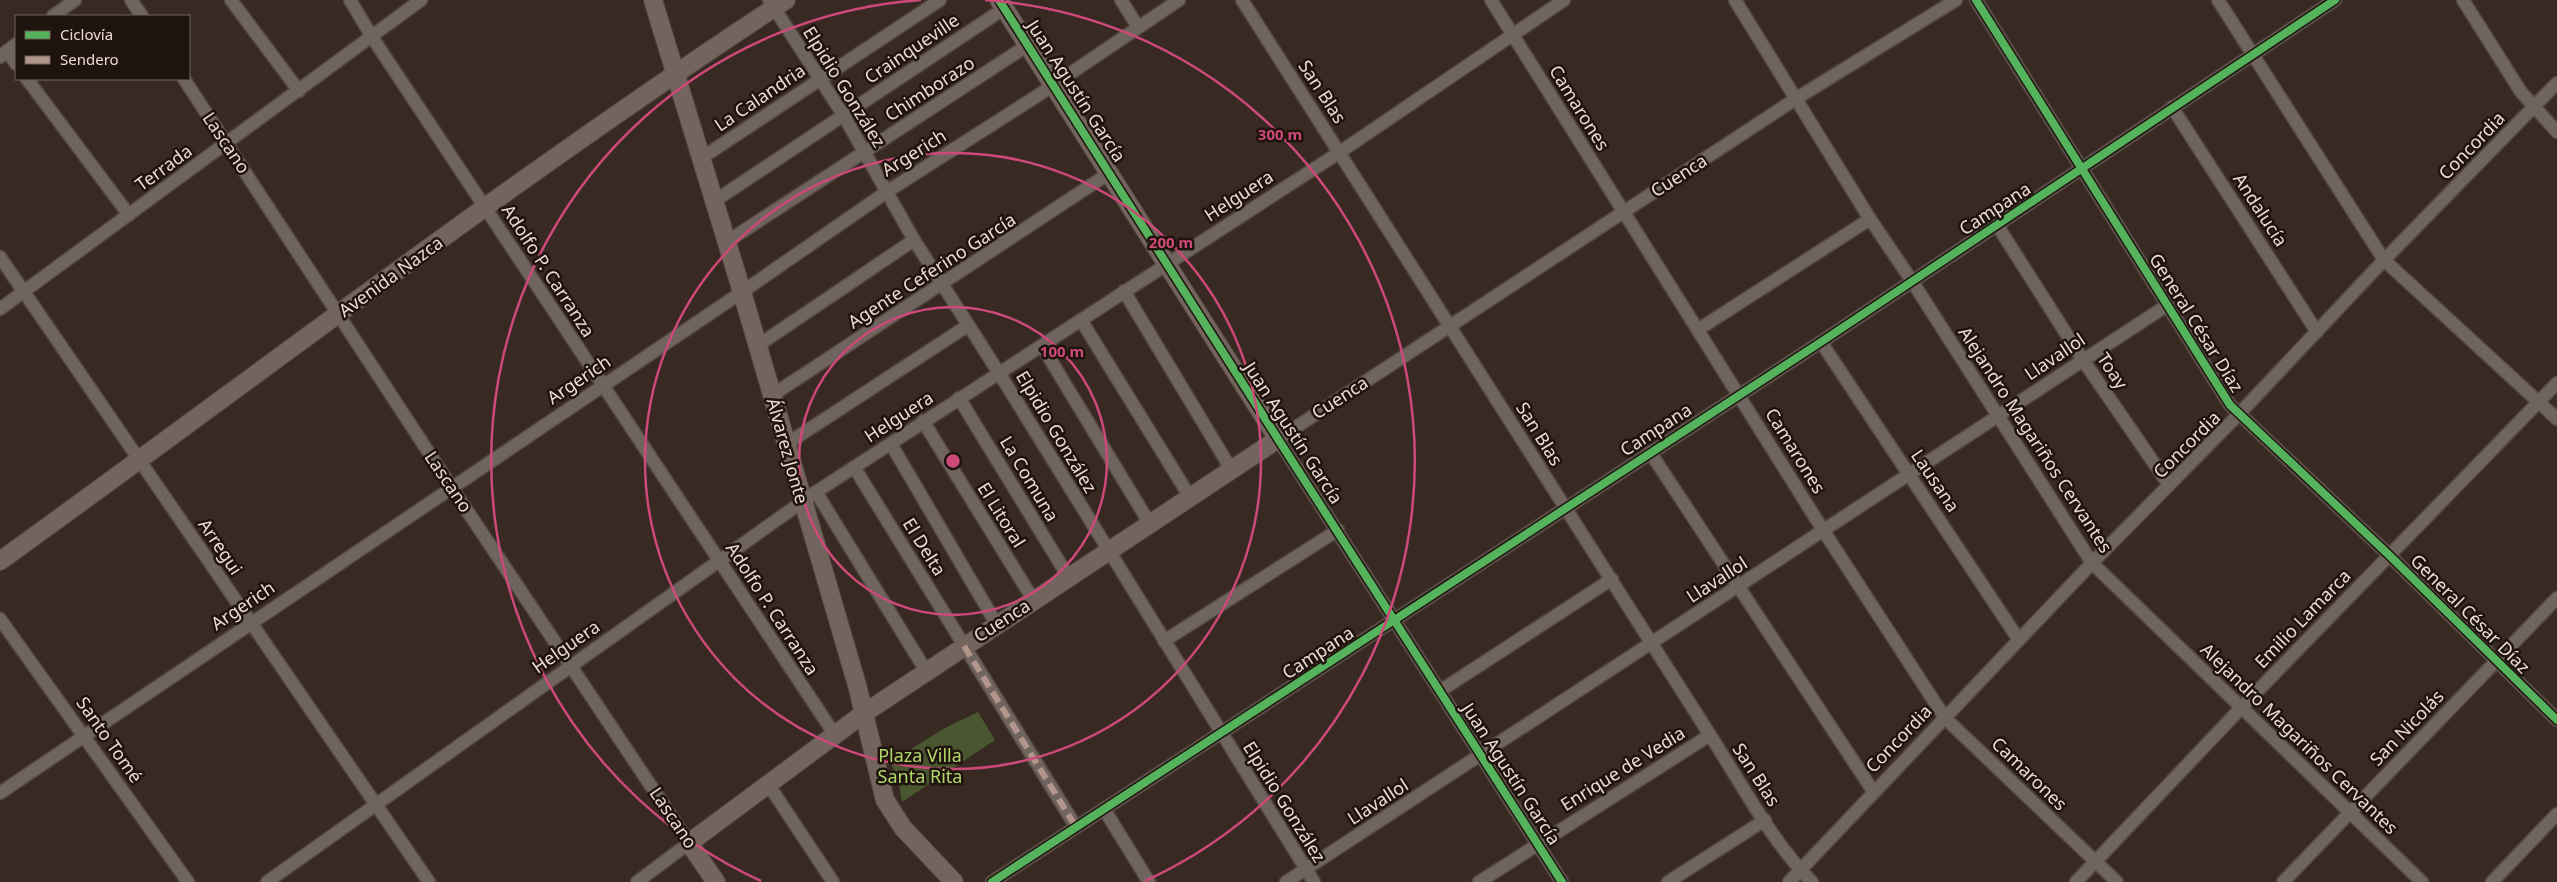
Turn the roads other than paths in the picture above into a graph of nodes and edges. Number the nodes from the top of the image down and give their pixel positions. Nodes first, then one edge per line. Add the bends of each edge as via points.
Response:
1 (75, 0) edge
2 (131, 0) edge
3 (232, 0) edge
4 (350, 0) edge
5 (421, 0) edge
6 (653, 0) edge
7 (940, 0) edge
8 (1121, 0) edge
9 (1179, 0) edge
10 (1242, 0) edge
11 (1491, 0) edge
12 (1564, 0) edge
13 (1736, 0) edge
14 (1956, 0) edge
15 (1976, 0) edge
16 (2218, 0) edge
17 (2334, 0) edge
18 (2463, 0) edge
19 (777, 3) edge
20 (1002, 4) edge
21 (55, 15) edge
22 (141, 15) edge
23 (1138, 27) junction
24 (1513, 34) junction
25 (372, 37) junction
26 (1028, 45) junction
27 (8, 51) edge
28 (2253, 53) junction
29 (15, 62) edge
30 (674, 74) junction
31 (820, 79) junction
32 (28, 80) edge
33 (185, 80) edge
34 (2557, 83) edge
35 (1053, 85) junction
36 (298, 91) junction
37 (1797, 98) junction
38 (2172, 107) junction
39 (2533, 108) junction
40 (844, 116) junction
41 (2557, 132) edge
42 (227, 143) junction
43 (1340, 152) junction
44 (864, 153) junction
45 (700, 159) junction
46 (2083, 168) junction
47 (1110, 172) junction
48 (888, 190) junction
49 (713, 202) junction
50 (486, 207) junction
51 (1623, 212) junction
52 (129, 215) junction
53 (1870, 219) junction
54 (1997, 225) junction
55 (914, 240) junction
56 (726, 243) junction
57 (0, 257) edge
58 (2384, 260) junction
59 (1166, 263) junction
60 (1912, 281) junction
61 (944, 285) junction
62 (24, 291) junction
63 (1124, 291) junction
64 (742, 292) junction
65 (2166, 306) junction
66 (0, 309) edge
67 (339, 314) junction
68 (1081, 320) junction
69 (1450, 325) junction
70 (967, 326) junction
71 (1699, 330) junction
72 (2318, 332) junction
73 (1821, 342) junction
74 (757, 346) junction
75 (1042, 346) junction
76 (2083, 360) junction
77 (999, 373) junction
78 (2557, 382) edge
79 (602, 385) junction
80 (1739, 394) junction
81 (772, 396) junction
82 (959, 398) junction
83 (2539, 401) junction
84 (2239, 414) junction
85 (1998, 417) junction
86 (2557, 419) edge
87 (924, 421) junction
88 (1278, 439) junction
89 (891, 444) junction
90 (785, 445) junction
91 (1650, 452) junction
92 (140, 459) junction
93 (854, 467) junction
94 (1231, 469) junction
95 (1910, 474) junction
96 (2169, 485) junction
97 (452, 488) junction
98 (809, 497) junction
99 (1190, 497) junction
100 (1565, 508) junction
101 (1150, 524) junction
102 (1338, 530) junction
103 (1823, 530) junction
104 (1109, 552) junction
105 (2389, 555) junction
106 (0, 561) edge
107 (719, 561) junction
108 (2092, 563) junction
109 (1069, 578) junction
110 (1612, 579) junction
111 (1739, 587) junction
112 (2557, 598) edge
113 (1034, 601) junction
114 (0, 619) edge
115 (1395, 621) junction
116 (250, 622) junction
117 (997, 624) junction
118 (2019, 640) junction
119 (1164, 642) junction
120 (1653, 643) junction
121 (964, 646) junction
122 (2495, 661) junction
123 (570, 665) junction
124 (926, 672) junction
125 (1440, 691) junction
126 (2241, 708) junction
127 (863, 714) junction
128 (1945, 718) junction
129 (2557, 720) edge
130 (1221, 733) junction
131 (84, 735) junction
132 (834, 735) junction
133 (1710, 735) junction
134 (1482, 756) junction
135 (768, 784) junction
136 (1873, 791) junction
137 (0, 793) edge
138 (376, 802) junction
139 (1104, 809) junction
140 (2351, 812) junction
141 (2557, 814) edge
142 (1765, 820) junction
143 (1076, 827) junction
144 (689, 843) junction
145 (1538, 844) junction
146 (2096, 862) junction
147 (1305, 870) junction
148 (1800, 870) junction
149 (188, 882) edge
150 (267, 882) edge
151 (429, 882) edge
152 (637, 882) edge
153 (716, 882) edge
154 (833, 882) edge
155 (954, 882) edge
156 (992, 882) edge
157 (1149, 882) edge
158 (1286, 882) edge
159 (1314, 882) edge
160 (1479, 882) edge
161 (1562, 882) edge
162 (1668, 882) edge
163 (1789, 882) edge
164 (1812, 882) edge
165 (2076, 882) edge
166 (2117, 882) edge
167 (2283, 882) edge
168 (2422, 882) edge
169 (2492, 882) edge

1 - 21 street
2 - 22 street
3 - 36 street
4 - 25 street, Adolfo P. Carranza
5 - 25 street, Terrada
6 - 30 street, Álvarez Jonte
7 - 31 street, La Calandria
8 - 23 street
9 - 23 street, Argerich
10 - 43 street, San Blas
11 - 24 street, Camarones
12 - 24 street, Helguera
13 - 37 street, Alejandro Magariños Cervantes
14 - 37 street, Cuenca
15 - 46 street, General César Díaz
16 - 28 street
17 - 28 street, Campana
18 - 39 street
19 - 30 street, Avenida Nazca
19 - 31 street, Elpidio González
20 - 26 street, Juan Agustín García
20 - 40 street, Crainqueville
23 - 35 street, Argerich
24 - 43 street, Helguera
24 - 51 street, Camarones
25 - 36 street, Terrada
25 - 50 street, Adolfo P. Carranza
26 - 35 street, Juan Agustín García
26 - 44 street, Chimborazo
27 - 29 street
28 - 38 street, Campana
28 - 58 street
30 - 45 street, Álvarez Jonte
30 - 50 street, Avenida Nazca
31 - 40 street, Elpidio González
31 - 45 street, La Calandria
32 - 52 street
33 - 42 street, Lascano
34 - 39 street, Concordia
35 - 47 street, Juan Agustín García
35 - 48 street, Argerich
36 - 42 street, Terrada
37 - 51 street, Cuenca
37 - 53 street, Alejandro Magariños Cervantes
38 - 46 street, Campana
38 - 72 street, Andalucía
39 - 41 street
39 - 58 street, Concordia
40 - 44 street, Elpidio González
40 - 49 street, Crainqueville
42 - 52 street, Terrada
42 - 67 street, Lascano
43 - 59 street, Helguera
43 - 69 street, San Blas
44 - 48 street, Elpidio González
44 - 56 street, Chimborazo
45 - 49 street, Álvarez Jonte
46 - 54 street, Campana
46 - 65 street, General César Díaz
47 - 59 street, Juan Agustín García
47 - 61 street, Agente Ceferino García
48 - 55 street, Elpidio González
48 - 64 street, Argerich
49 - 56 street, Álvarez Jonte
50 - 67 street, Avenida Nazca
50 - 79 street, Adolfo P. Carranza
51 - 69 street, Cuenca
51 - 71 street, Camarones
52 - 62 street, Terrada
53 - 60 street, Alejandro Magariños Cervantes
53 - 71 street
54 - 60 street, Campana
54 - 76 street, Toay
55 - 61 street, Elpidio González
55 - 74 street
56 - 64 street, Álvarez Jonte
57 - 62 street, Arregui
58 - 72 street, Concordia
58 - 83 street
59 - 63 street, Helguera
59 - 88 street, Juan Agustín García
60 - 73 street, Campana
60 - 85 street, Alejandro Magariños Cervantes
61 - 70 street, Elpidio González
61 - 81 street, Agente Ceferino García
62 - 66 street, Terrada
62 - 92 street, Arregui
63 - 68 street, Helguera
63 - 94 street
64 - 74 street, Álvarez Jonte
64 - 79 street, Argerich
65 - 76 street, Llavallol
65 - 84 street, General César Díaz via 2223,396
67 - 92 street, Avenida Nazca
67 - 97 street, Lascano
68 - 75 street, Helguera
68 - 99 street
69 - 88 street, Cuenca
69 - 100 street, San Blas
70 - 77 street, Elpidio González
70 - 90 street
71 - 80 street, Camarones
72 - 84 street, Concordia
73 - 80 street, Campana
73 - 95 street, Lausana
74 - 81 street, Álvarez Jonte
75 - 77 street, Helguera
75 - 101 street
76 - 85 street, Llavallol
76 - 96 street, Toay
77 - 82 street, Helguera
77 - 104 street, Elpidio González
78 - 83 street, Emilio Lamarca
79 - 97 street, Argerich
79 - 107 street, Adolfo P. Carranza
80 - 91 street, Campana
80 - 103 street, Camarones
81 - 90 street, Álvarez Jonte
82 - 87 street, Helguera
82 - 109 street, La Comuna
83 - 86 street
83 - 105 street, Emilio Lamarca
84 - 96 street, Concordia
84 - 105 street, General César Díaz
85 - 95 street, Llavallol
85 - 108 street, Alejandro Magariños Cervantes
87 - 89 street, Helguera
87 - 113 street, El Litoral
88 - 94 street, Cuenca
88 - 102 street, Juan Agustín García
89 - 93 street, Helguera
89 - 117 street
90 - 98 street, Álvarez Jonte
91 - 100 street, Campana
91 - 111 street
92 - 106 street, Avenida Nazca
92 - 116 street, Arregui
93 - 98 street, Helguera
93 - 121 street, El Delta
94 - 99 street, Cuenca
95 - 103 street, Llavallol
95 - 118 street, Lausana
96 - 108 street, Concordia
97 - 116 street, Argerich
97 - 123 street, Lascano
98 - 107 street, Helguera
98 - 124 street
98 - 127 street, Álvarez Jonte
99 - 101 street, Cuenca
100 - 110 street, San Blas
100 - 115 street, Campana
101 - 104 street, Cuenca
102 - 115 street, Juan Agustín García
102 - 119 street
103 - 111 street, Llavallol
103 - 128 street, Camarones
104 - 109 street, Cuenca
104 - 119 street, Elpidio González
105 - 122 street, General César Díaz
105 - 126 street, Emilio Lamarca
107 - 123 street, Helguera
107 - 132 street, Adolfo P. Carranza
108 - 118 street, Concordia
108 - 126 street, Alejandro Magariños Cervantes
109 - 113 street, Cuenca
110 - 120 street, San Blas
110 - 125 street
111 - 120 street, Llavallol
111 - 136 street
112 - 122 street, San Nicolás
113 - 117 street, Cuenca
114 - 131 street, Santo Tomé
115 - 125 street, Juan Agustín García
115 - 130 street, Campana
116 - 131 street, Argerich
116 - 138 street, Arregui
117 - 121 street, Cuenca
118 - 128 street, Concordia
119 - 130 street, Elpidio González
120 - 133 street, San Blas
120 - 134 street, Llavallol
121 - 124 street, Cuenca
121 - 143 street, El Delta
122 - 129 street, General César Díaz
122 - 140 street, San Nicolás
123 - 138 street, Helguera
123 - 144 street, Lascano
124 - 127 street, Cuenca
125 - 134 street, Juan Agustín García
126 - 140 street, Alejandro Magariños Cervantes
126 - 146 street, Emilio Lamarca
127 - 132 street, Cuenca
127 - 155 street, Álvarez Jonte via 890,810
128 - 136 street, Concordia
128 - 146 street, Camarones
130 - 139 street, Campana
130 - 147 street, Elpidio González
131 - 137 street, Argerich
131 - 149 street, Santo Tomé
132 - 135 street, Cuenca
133 - 142 street, San Blas
133 - 145 street, Enrique de Vedia
134 - 145 street, Juan Agustín García
134 - 147 street, Llavallol
135 - 144 street, Cuenca
135 - 154 street
136 - 148 street, Concordia
138 - 150 street, Helguera
138 - 151 street, Arregui
139 - 143 street, Campana
139 - 157 street
140 - 167 street, San Nicolás
140 - 168 street, Alejandro Magariños Cervantes
141 - 169 street
142 - 148 street, San Blas
142 - 162 street
143 - 156 street, Campana
144 - 152 street, Cuenca
144 - 153 street, Lascano
145 - 160 street, Enrique de Vedia
145 - 161 street, Juan Agustín García
146 - 165 street, Emilio Lamarca
146 - 166 street, Camarones
147 - 158 street, Llavallol
147 - 159 street, Elpidio González
148 - 163 street, Concordia
148 - 164 street, San Blas

